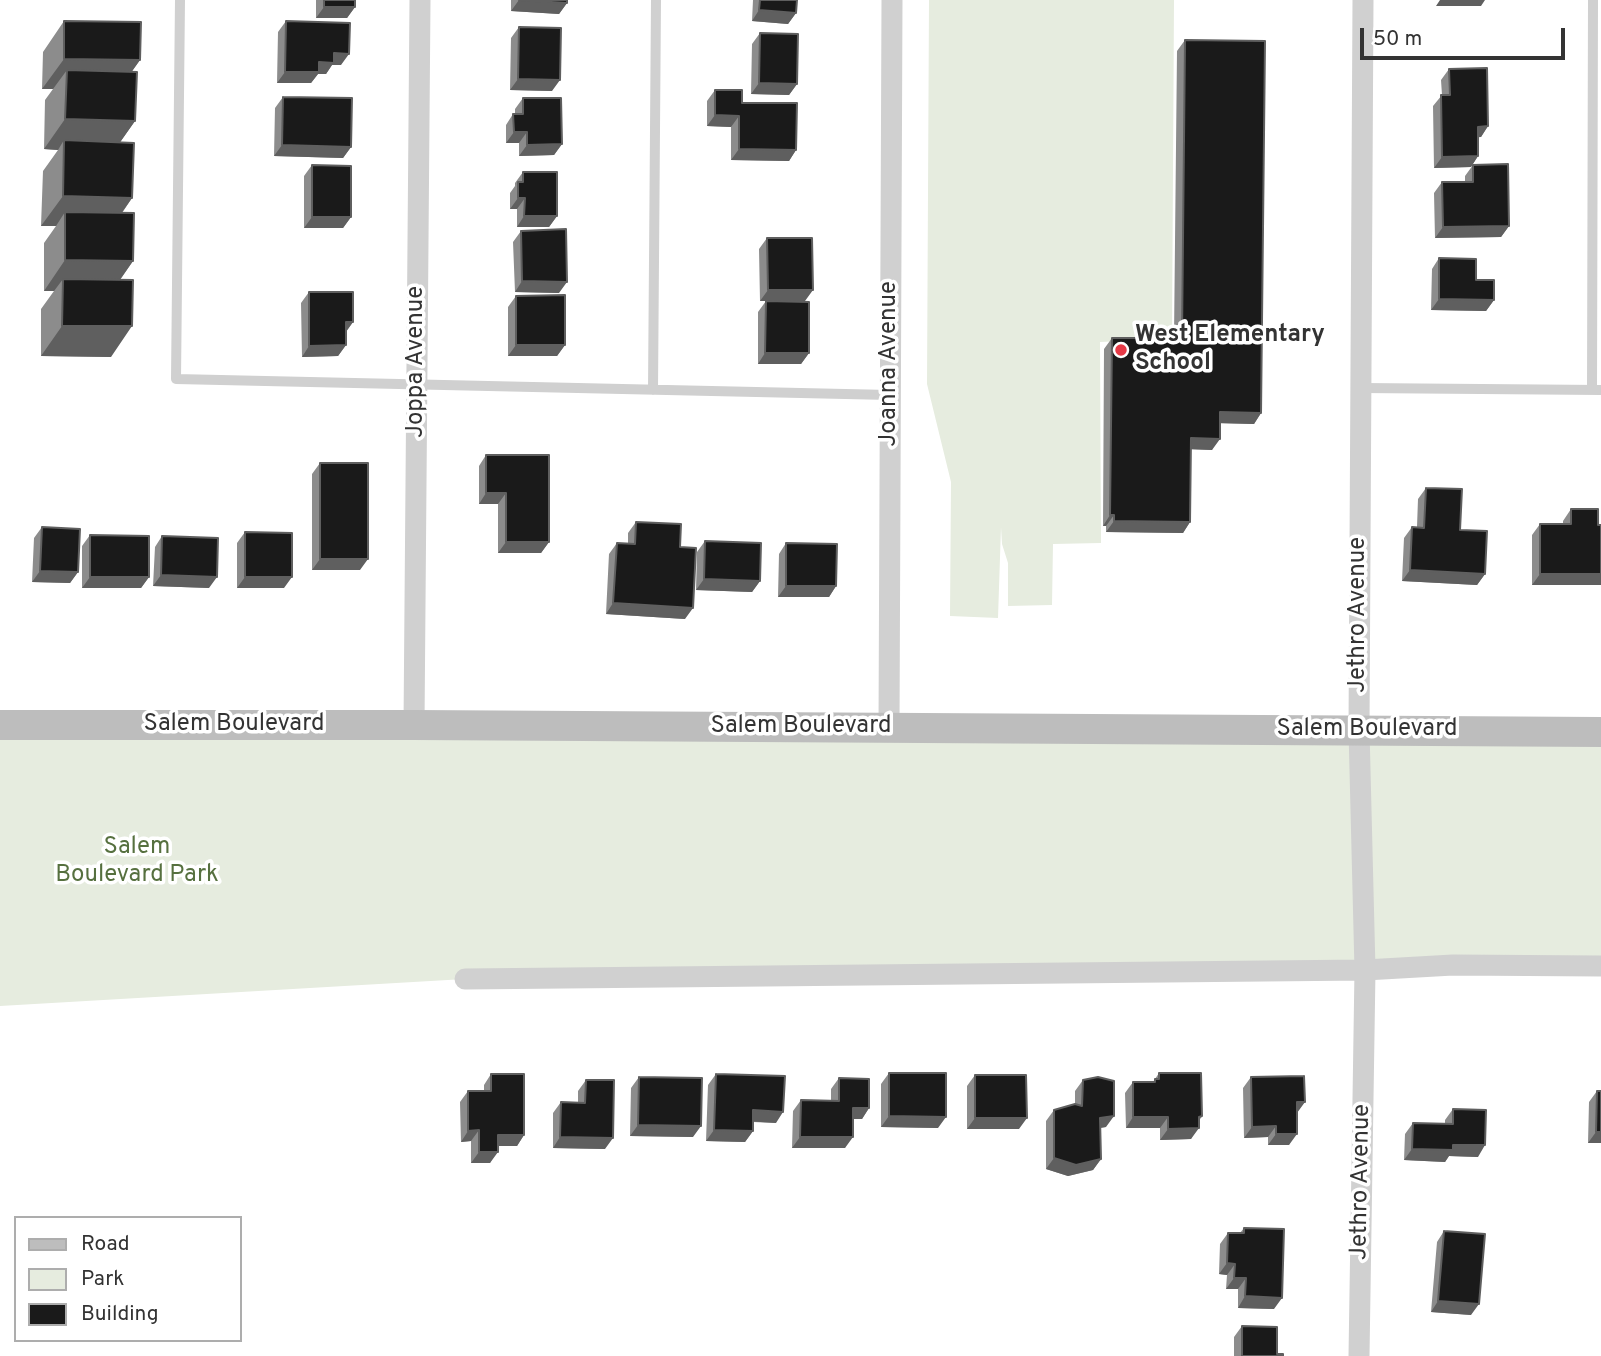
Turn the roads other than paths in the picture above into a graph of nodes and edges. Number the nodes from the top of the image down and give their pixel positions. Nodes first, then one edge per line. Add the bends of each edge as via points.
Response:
1 (180, 0) edge
2 (421, 0) edge
3 (656, 0) edge
4 (892, 0) edge
5 (1363, 0) edge
6 (1593, 0) edge
7 (417, 384) junction
8 (1361, 388) junction
9 (653, 390) junction
10 (1596, 390) edge
11 (890, 395) junction
12 (0, 725) edge
13 (414, 725) junction
14 (889, 728) junction
15 (1359, 730) junction
16 (1601, 732) edge
17 (1601, 966) edge
18 (1365, 970) junction
19 (465, 979) dead end
20 (1359, 1356) edge

1 - 7 lane via 176,379
2 - 7 street, Joppa Avenue
3 - 9 lane
4 - 11 street, Joanna Avenue
5 - 8 street, Jethro Avenue
6 - 10 lane
7 - 9 lane
7 - 13 street, Joppa Avenue
8 - 10 lane
8 - 15 street, Jethro Avenue
9 - 11 lane
11 - 14 street, Joanna Avenue
12 - 13 street, Salem Boulevard
13 - 14 street, Salem Boulevard
14 - 15 street, Salem Boulevard
15 - 16 street, Salem Boulevard
15 - 18 street, Jethro Avenue
17 - 18 street via 1453,965
18 - 19 street
18 - 20 street, Jethro Avenue

